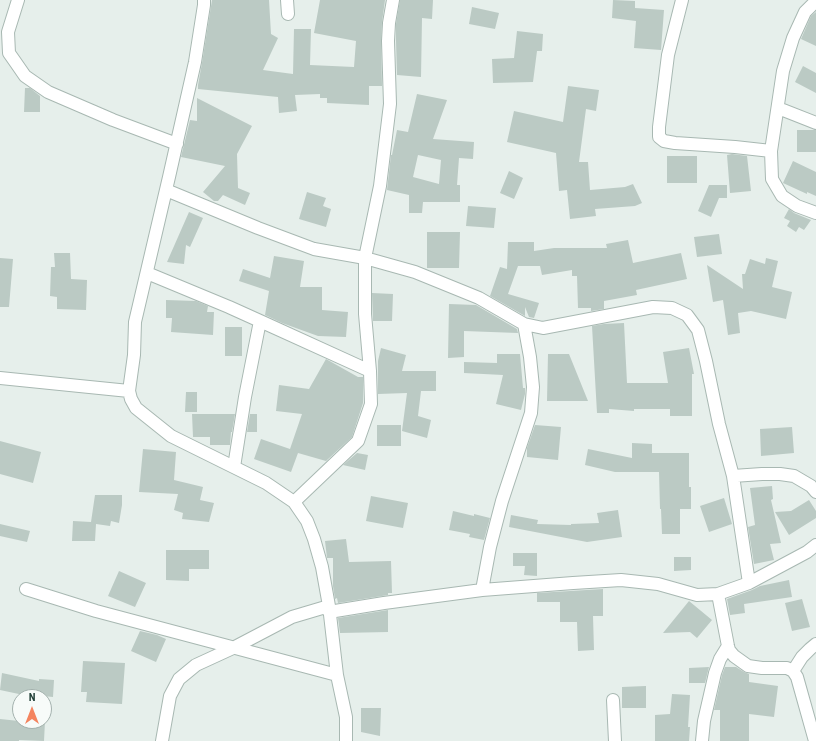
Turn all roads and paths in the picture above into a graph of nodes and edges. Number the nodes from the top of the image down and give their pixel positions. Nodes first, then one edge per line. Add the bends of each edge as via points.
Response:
1 (18, 0) edge
2 (204, 0) edge
3 (287, 0) edge
4 (393, 0) edge
5 (682, 0) edge
6 (816, 1) edge
7 (288, 14) dead end
8 (778, 108) junction
9 (816, 123) edge
10 (177, 144) junction
11 (771, 151) junction
12 (166, 190) junction
13 (816, 213) edge
14 (366, 258) junction
15 (147, 273) junction
16 (260, 321) junction
17 (524, 324) junction
18 (370, 371) junction
19 (0, 378) edge
20 (129, 390) junction
21 (234, 467) junction
22 (733, 476) junction
23 (816, 492) edge
24 (294, 502) junction
25 (816, 545) edge
26 (749, 583) junction
27 (26, 589) dead end
28 (482, 590) junction
29 (718, 594) junction
30 (329, 609) junction
31 (816, 644) edge
32 (728, 646) junction
33 (233, 648) junction
34 (793, 671) junction
35 (337, 675) junction
36 (613, 700) dead end
37 (162, 741) edge
38 (346, 741) edge
39 (615, 741) edge
40 (702, 741) edge
41 (814, 741) edge

1 - 10 street via 8,32 9,53 25,76 48,92
2 - 10 street via 195,62
3 - 7 street
4 - 14 street via 388,41 389,112 380,186
5 - 11 street via 668,55 659,137 675,143
6 - 8 street via 805,12 793,38 783,71
8 - 9 street
8 - 11 street
10 - 12 street
11 - 13 street via 772,179 782,196 797,206
12 - 14 street via 314,249
12 - 15 street
14 - 17 street via 416,272 478,298
14 - 18 street via 364,314
15 - 16 street
15 - 20 street via 136,322
16 - 18 street
16 - 21 street
17 - 22 street via 543,328 653,307 672,308 687,315 698,330
17 - 28 street via 533,387 532,414 502,502
18 - 24 street via 371,404 358,441
19 - 20 street
20 - 21 street via 136,408 171,436
21 - 24 street
22 - 23 street via 794,476
22 - 26 street
24 - 30 street via 307,521 314,539
25 - 26 street
26 - 29 street
27 - 33 street
28 - 29 street via 621,580 658,584 697,595
28 - 30 street
29 - 32 street
30 - 33 street via 292,617
30 - 35 street
31 - 34 street via 802,657
32 - 34 street via 734,656 748,666 787,668
32 - 40 street via 715,673
33 - 35 street
33 - 37 street via 196,665 179,679 170,696
34 - 41 street via 797,677
35 - 38 street via 346,717
36 - 39 street

